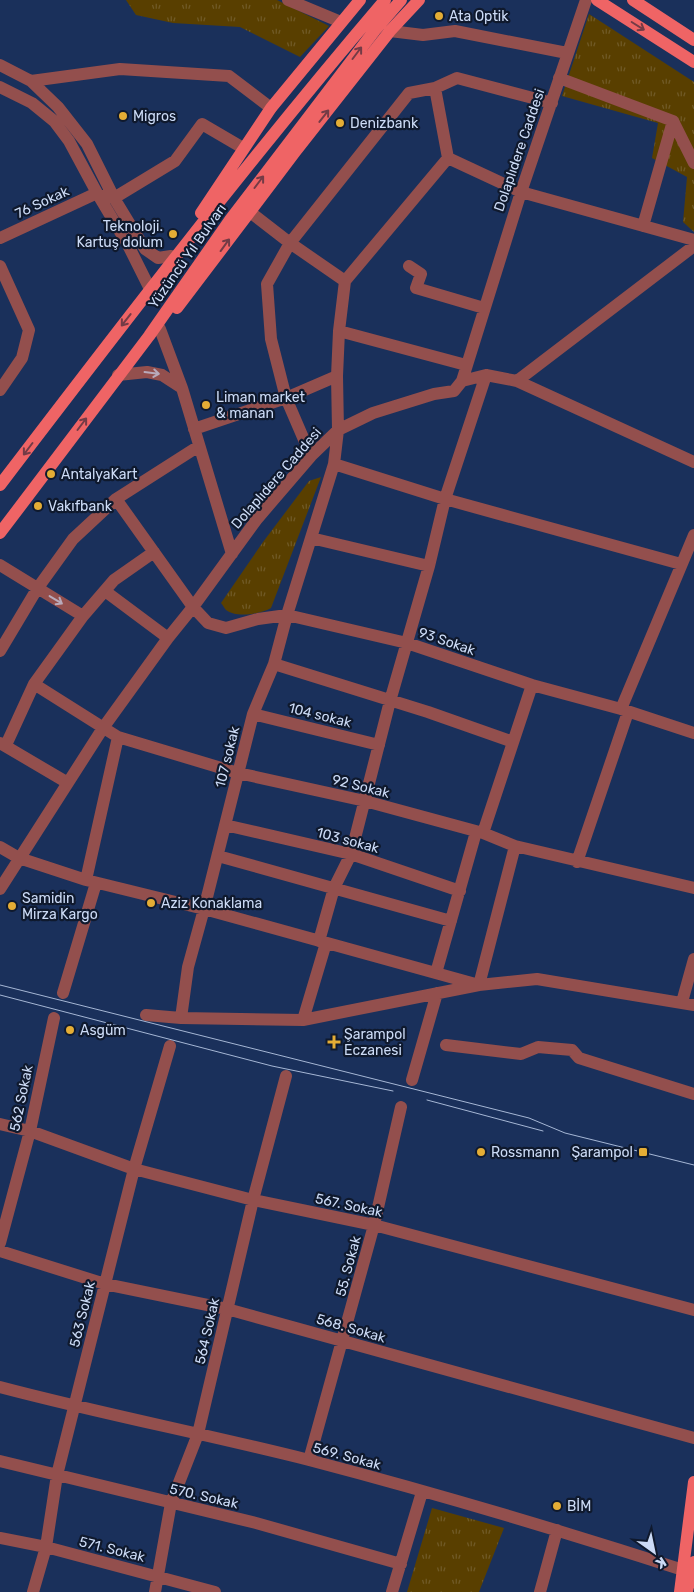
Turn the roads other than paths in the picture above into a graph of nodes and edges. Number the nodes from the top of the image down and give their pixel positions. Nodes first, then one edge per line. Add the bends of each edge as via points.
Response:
1 (288, 0) edge
2 (360, 0) edge
3 (385, 0) edge
4 (401, 0) edge
5 (419, 0) edge
6 (586, 0) edge
7 (597, 0) edge
8 (633, 0) edge
9 (341, 22) junction
10 (390, 31) junction
11 (694, 40) edge
12 (567, 53) junction
13 (694, 62) edge
14 (0, 65) edge
15 (559, 78) junction
16 (31, 81) junction
17 (0, 87) edge
18 (435, 88) junction
19 (552, 103) junction
20 (271, 108) junction
21 (673, 121) junction
22 (243, 148) junction
23 (448, 158) junction
24 (694, 163) edge
25 (520, 192) junction
26 (97, 193) junction
27 (114, 198) junction
28 (250, 212) junction
29 (644, 226) junction
30 (0, 238) edge
31 (694, 240) edge
32 (290, 243) junction
33 (694, 246) edge
34 (169, 262) junction
35 (0, 266) edge
36 (408, 266) dead end
37 (345, 281) junction
38 (150, 289) junction
39 (484, 308) junction
40 (339, 331) junction
41 (154, 332) junction
42 (466, 365) junction
43 (118, 375) junction
44 (486, 375) junction
45 (337, 376) junction
46 (462, 381) junction
47 (518, 381) junction
48 (182, 388) junction
49 (0, 390) edge
50 (286, 398) junction
51 (194, 429) junction
52 (338, 430) junction
53 (199, 446) junction
54 (312, 456) junction
55 (694, 462) edge
56 (334, 464) junction
57 (0, 485) edge
58 (116, 499) junction
59 (445, 499) junction
60 (0, 533) edge
61 (694, 534) edge
62 (311, 538) junction
63 (154, 552) junction
64 (232, 554) junction
65 (682, 564) junction
66 (0, 565) edge
67 (429, 566) junction
68 (37, 588) junction
69 (104, 591) junction
70 (193, 607) junction
71 (287, 615) junction
72 (83, 616) junction
73 (168, 638) junction
74 (407, 643) junction
75 (0, 651) edge
76 (274, 664) junction
77 (34, 684) junction
78 (532, 685) junction
79 (390, 701) junction
80 (625, 710) junction
81 (253, 714) junction
82 (103, 728) junction
83 (694, 733) edge
84 (118, 737) junction
85 (513, 742) junction
86 (3, 744) edge
87 (379, 746) junction
88 (238, 773) junction
89 (68, 783) junction
90 (365, 801) junction
91 (225, 825) junction
92 (479, 832) junction
93 (515, 846) junction
94 (0, 847) edge
95 (351, 854) junction
96 (218, 856) junction
97 (19, 858) junction
98 (577, 862) junction
99 (91, 881) junction
100 (334, 888) junction
101 (694, 888) edge
102 (0, 889) edge
103 (460, 891) junction
104 (204, 910) junction
105 (451, 921) junction
106 (322, 942) junction
107 (694, 959) edge
108 (436, 973) junction
109 (479, 985) junction
110 (63, 993) dead end
111 (437, 993) junction
112 (688, 1003) edge
113 (146, 1015) dead end
114 (54, 1018) dead end
115 (181, 1018) junction
116 (303, 1020) junction
117 (446, 1045) dead end
118 (170, 1046) dead end
119 (286, 1076) dead end
120 (412, 1080) dead end
121 (694, 1094) edge
122 (401, 1107) dead end
123 (0, 1124) edge
124 (30, 1131) junction
125 (134, 1169) junction
126 (253, 1200) junction
127 (374, 1225) junction
128 (0, 1243) edge
129 (0, 1251) edge
130 (105, 1284) junction
131 (228, 1309) junction
132 (694, 1310) edge
133 (343, 1342) junction
134 (0, 1387) edge
135 (74, 1407) junction
136 (198, 1434) junction
137 (694, 1438) edge
138 (308, 1460) junction
139 (0, 1461) edge
140 (57, 1475) junction
141 (694, 1482) edge
142 (422, 1492) junction
143 (171, 1503) junction
144 (557, 1530) junction
145 (0, 1538) edge
146 (46, 1548) junction
147 (694, 1562) edge
148 (400, 1564) junction
149 (682, 1570) junction
150 (159, 1576) junction
151 (33, 1592) edge
152 (155, 1592) edge
153 (215, 1592) edge
154 (392, 1592) edge
155 (540, 1592) edge
156 (680, 1592) edge
157 (686, 1592) edge

1 - 9 street
2 - 9 main road
3 - 34 main road, Yüzüncü Yıl Bulvarı
41 -> 4 main road, Yüzüncü Yıl Bulvarı via 230,220 368,38
5 - 10 main road
6 - 12 street, Dolaplıdere Caddesi
7 -> 13 main road
8 - 11 main road
9 - 20 main road
10 - 12 street via 423,35 455,31
28 -> 10 main road
12 - 15 street, Dolaplıdere Caddesi
14 - 16 street
15 - 19 street, Dolaplıdere Caddesi
15 - 21 street
16 - 20 street via 120,69 229,76
16 - 27 street via 58,107 87,144
17 - 26 street via 32,103 54,121 69,141
18 - 19 street via 457,78
18 - 23 street
18 - 32 street via 410,93
19 - 25 street, Dolaplıdere Caddesi
20 - 22 main road
21 - 24 street
21 - 29 street
22 - 27 street via 202,124 176,161
22 - 34 main road
23 - 25 street
23 - 37 street
25 - 29 street
25 - 39 street, Dolaplıdere Caddesi
26 - 27 street
26 - 30 street, 76 Sokak
26 - 38 street
27 - 34 street via 145,249
28 - 32 street
41 -> 28 main road via 190,293
29 - 31 street
32 - 37 street
32 - 50 street via 267,284 271,339
33 - 47 street
34 - 38 main road, Yüzüncü Yıl Bulvarı
35 - 49 street via 29,330 22,358
36 - 39 street via 420,274 416,288
37 - 40 street, 107 sokak
38 -> 57 main road, Yüzüncü Yıl Bulvarı
39 - 42 street, Dolaplıdere Caddesi
40 - 42 street
40 - 45 street, 107 sokak
41 - 43 main road, Yüzüncü Yıl Bulvarı
41 - 48 street
42 - 46 street, Dolaplıdere Caddesi
43 -> 48 street via 147,372 162,375
60 -> 43 main road, Yüzüncü Yıl Bulvarı
44 - 46 street
44 - 47 street
44 - 59 street
45 - 50 street
45 - 52 street, 107 sokak
46 - 52 street, Dolaplıdere Caddesi via 454,391 373,413
47 - 55 street
48 - 51 street
50 - 51 street
50 - 54 street
51 - 53 street
52 - 54 street, Dolaplıdere Caddesi
52 - 56 street, 107 sokak
53 - 58 street
53 - 64 street
54 - 64 street, Dolaplıdere Caddesi via 257,519
56 - 59 street
56 - 62 street, 107 sokak
58 - 63 street, 93 Sokak
58 - 68 street via 73,540
59 - 65 street
59 - 67 street
61 - 65 street
62 - 67 street
62 - 71 street, 107 sokak
63 - 69 street via 114,580
63 - 70 street, 93 Sokak
64 - 70 street, Dolaplıdere Caddesi
65 - 80 street
66 - 68 street
67 - 74 street
68 -> 72 street
68 - 75 street
69 - 72 street
69 - 73 street
70 - 71 street, 93 Sokak via 208,623 226,628
70 - 73 street, Dolaplıdere Caddesi
71 - 74 street, 93 Sokak
71 - 76 street, 107 sokak
72 - 77 street
73 - 82 street, Dolaplıdere Caddesi
74 - 78 street, 93 Sokak
74 - 79 street
76 - 79 street
76 - 81 street, 107 sokak
77 - 82 street, 92 Sokak
77 - 86 street
78 - 80 street, 93 Sokak
78 - 85 street
79 - 85 street
79 - 87 street
80 - 83 street, 93 Sokak
80 - 98 street
81 - 87 street, 104 sokak
81 - 88 street, 107 sokak
82 - 84 street, 92 Sokak
82 - 89 street, Dolaplıdere Caddesi
84 - 88 street, 92 Sokak
84 - 99 street
85 - 92 street
86 - 89 street
87 - 90 street
88 - 90 street, 92 Sokak
88 - 91 street, 107 sokak
89 - 97 street, Dolaplıdere Caddesi
90 - 92 street, 92 Sokak
90 - 95 street
91 - 95 street, 103 sokak
91 - 96 street, 107 sokak
92 - 93 street, 92 Sokak
92 - 103 street
93 - 98 street, 92 Sokak
93 - 109 street
94 - 97 street
95 - 100 street
95 - 103 street, 103 sokak
96 - 100 street
96 - 104 street, 107 sokak
97 - 99 street
97 - 102 street, Dolaplıdere Caddesi
98 - 101 street, 92 Sokak
99 - 104 street
99 - 110 street
100 - 105 street
100 - 106 street
103 - 105 street
104 - 106 street
104 - 115 street, 107 sokak via 188,967
105 - 108 street
106 - 108 street
106 - 116 street
107 - 112 street
108 - 109 street
109 - 111 street
109 - 112 street via 537,979
111 - 116 street
111 - 120 street
113 - 115 street
114 - 124 street, 562 Sokak
115 - 116 street
117 - 121 street via 521,1054 538,1046 572,1050 580,1058
118 - 125 street, 563 Sokak
119 - 126 street, 564 Sokak
122 - 127 street, 55. Sokak
123 - 124 street, 567. Sokak
124 - 125 street, 567. Sokak
124 - 128 street, 562 Sokak
125 - 126 street, 567. Sokak
125 - 130 street, 563 Sokak
126 - 127 street, 567. Sokak
126 - 131 street, 564 Sokak
127 - 132 street, 567. Sokak
127 - 133 street, 55. Sokak
129 - 130 street, 568. Sokak
130 - 131 street, 568. Sokak
130 - 135 street, 563 Sokak
131 - 133 street, 568. Sokak
131 - 136 street, 564 Sokak
133 - 137 street, 568. Sokak
133 - 138 street, 55. Sokak
134 - 135 street, 569. Sokak
135 - 136 street, 569. Sokak
135 - 140 street, 563 Sokak
136 - 138 street, 569. Sokak
136 - 143 street, 564 Sokak
138 - 142 street, 569. Sokak
139 - 140 street, 570. Sokak
140 - 143 street, 570. Sokak
140 - 146 street, 563 Sokak
141 - 149 main road
142 - 144 street, 569. Sokak
142 - 148 street
143 - 148 street, 570. Sokak via 256,1523
143 - 150 street, 564 Sokak
144 - 149 street, 569. Sokak
144 - 155 street
145 - 146 street, 571. Sokak
146 - 150 street, 571. Sokak
146 - 151 street, 563 Sokak
147 - 157 main road
148 - 154 street
149 - 156 main road
150 - 152 street, 564 Sokak
150 - 153 street, 571. Sokak

